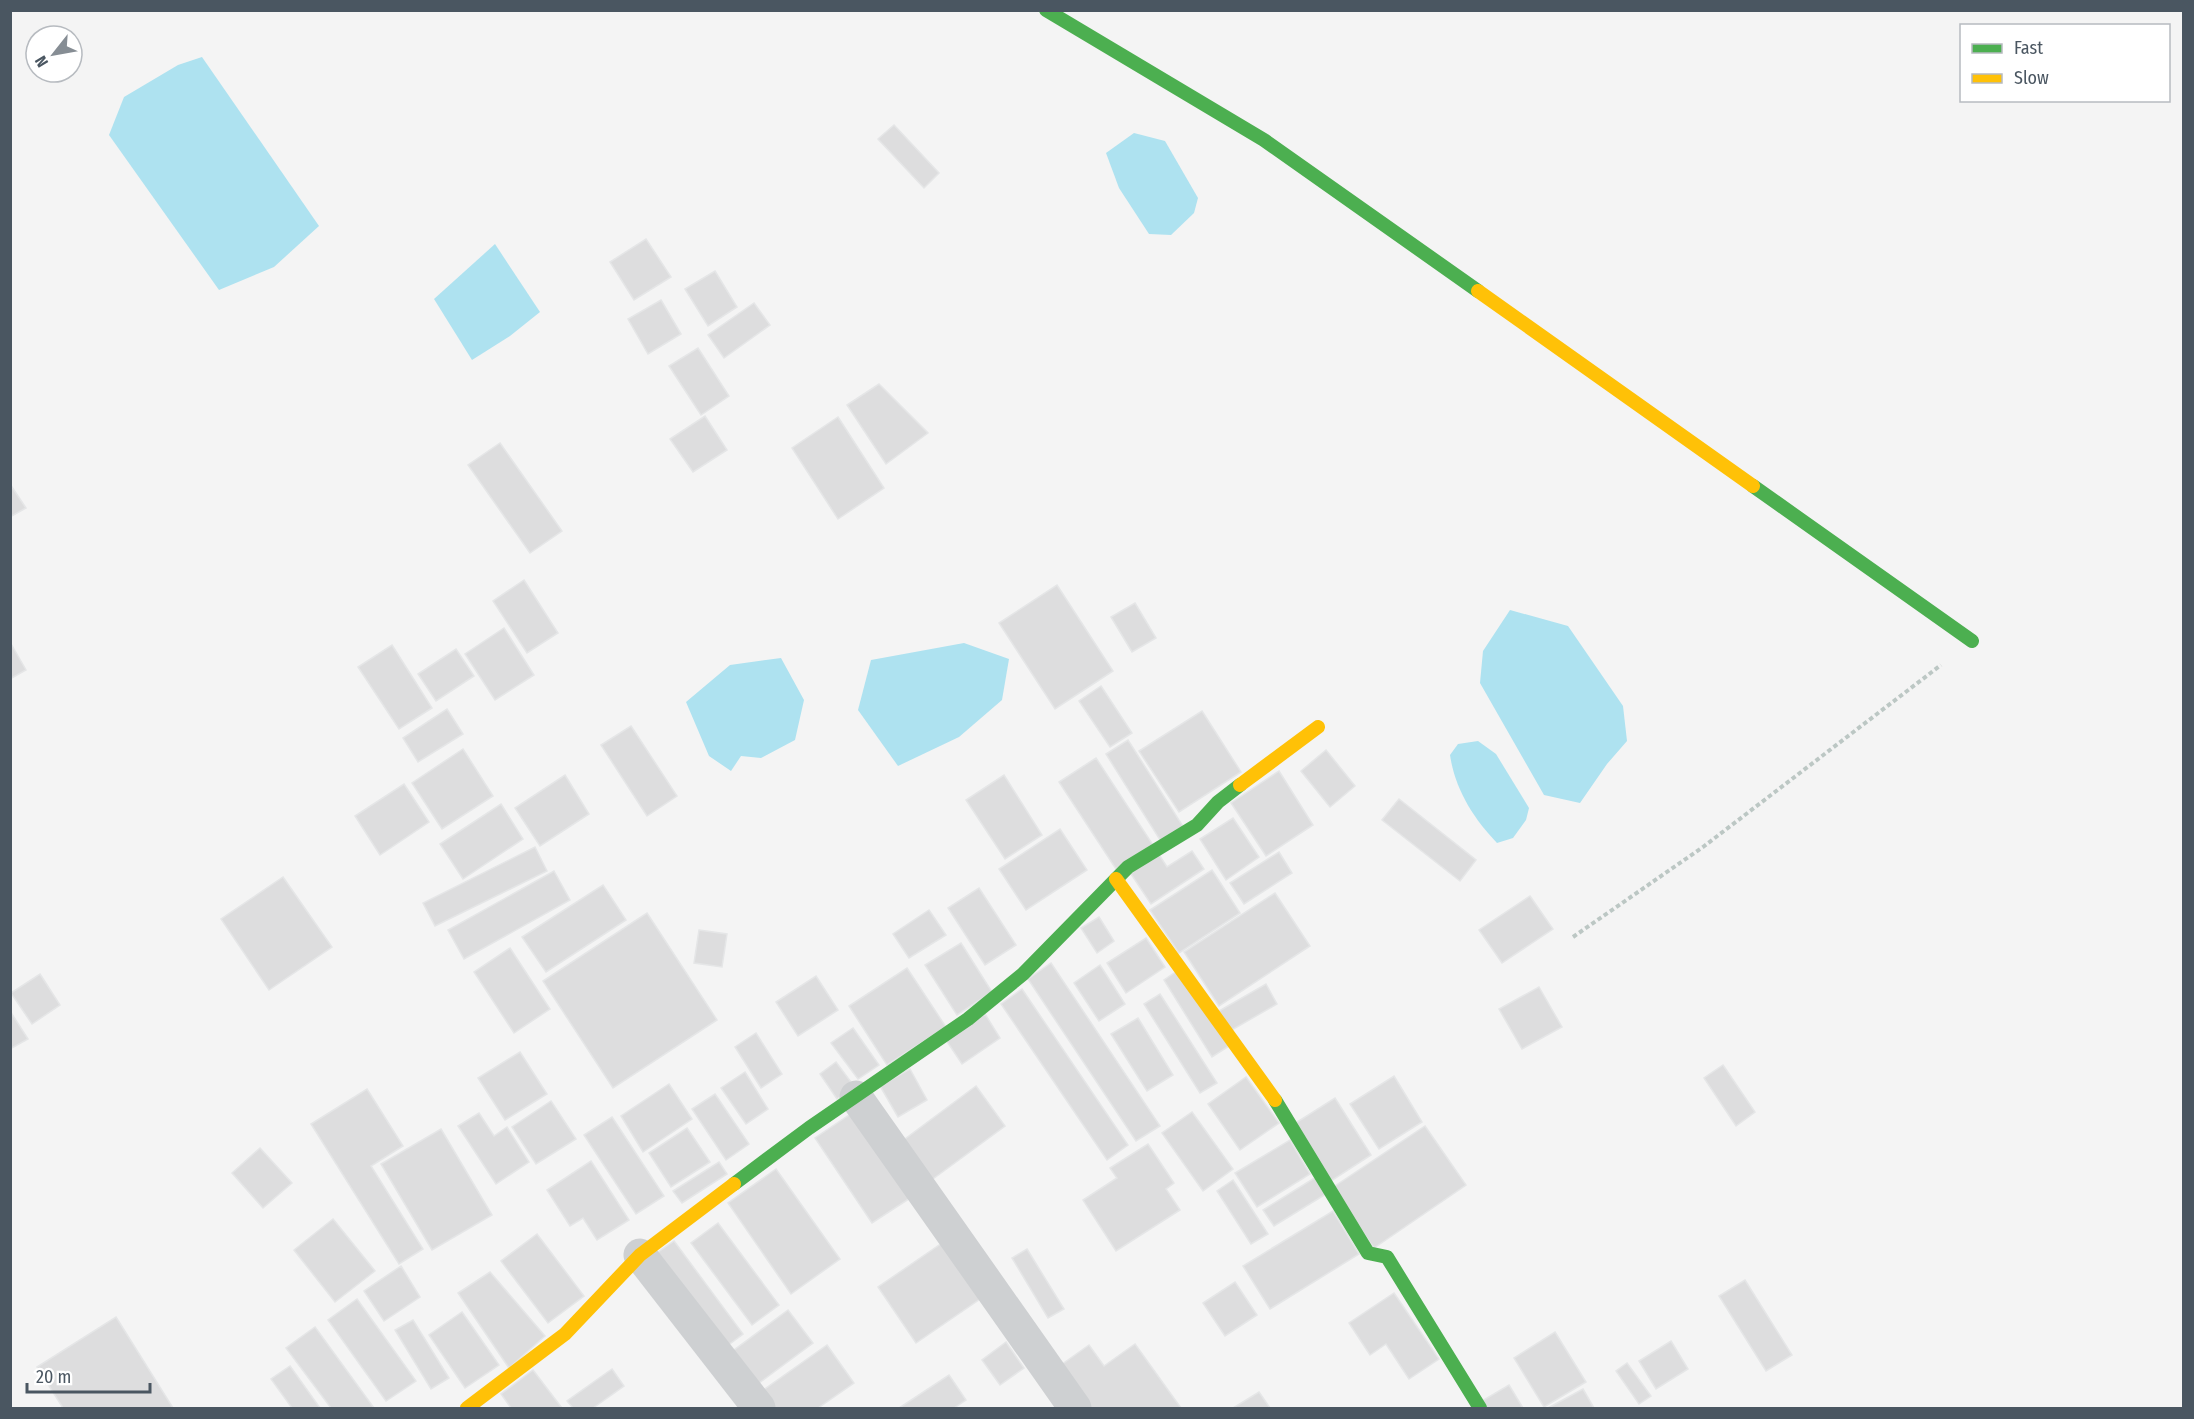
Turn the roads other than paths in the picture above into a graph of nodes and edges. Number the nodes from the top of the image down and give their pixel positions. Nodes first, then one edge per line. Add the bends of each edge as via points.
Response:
1 (1046, 10) edge
2 (1972, 641) road end
3 (1318, 727) dead end
4 (1116, 879) junction
5 (856, 1096) junction
6 (640, 1255) junction
7 (466, 1408) edge
8 (759, 1408) edge
9 (1075, 1408) edge
10 (1480, 1408) edge

1 - 2 street via 1264,140
3 - 4 street via 1218,802 1197,825 1128,867
4 - 5 street via 1023,974 968,1018
4 - 10 street via 1271,1093 1368,1253 1387,1257
5 - 6 street
5 - 9 street
6 - 7 street via 565,1334
6 - 8 street

